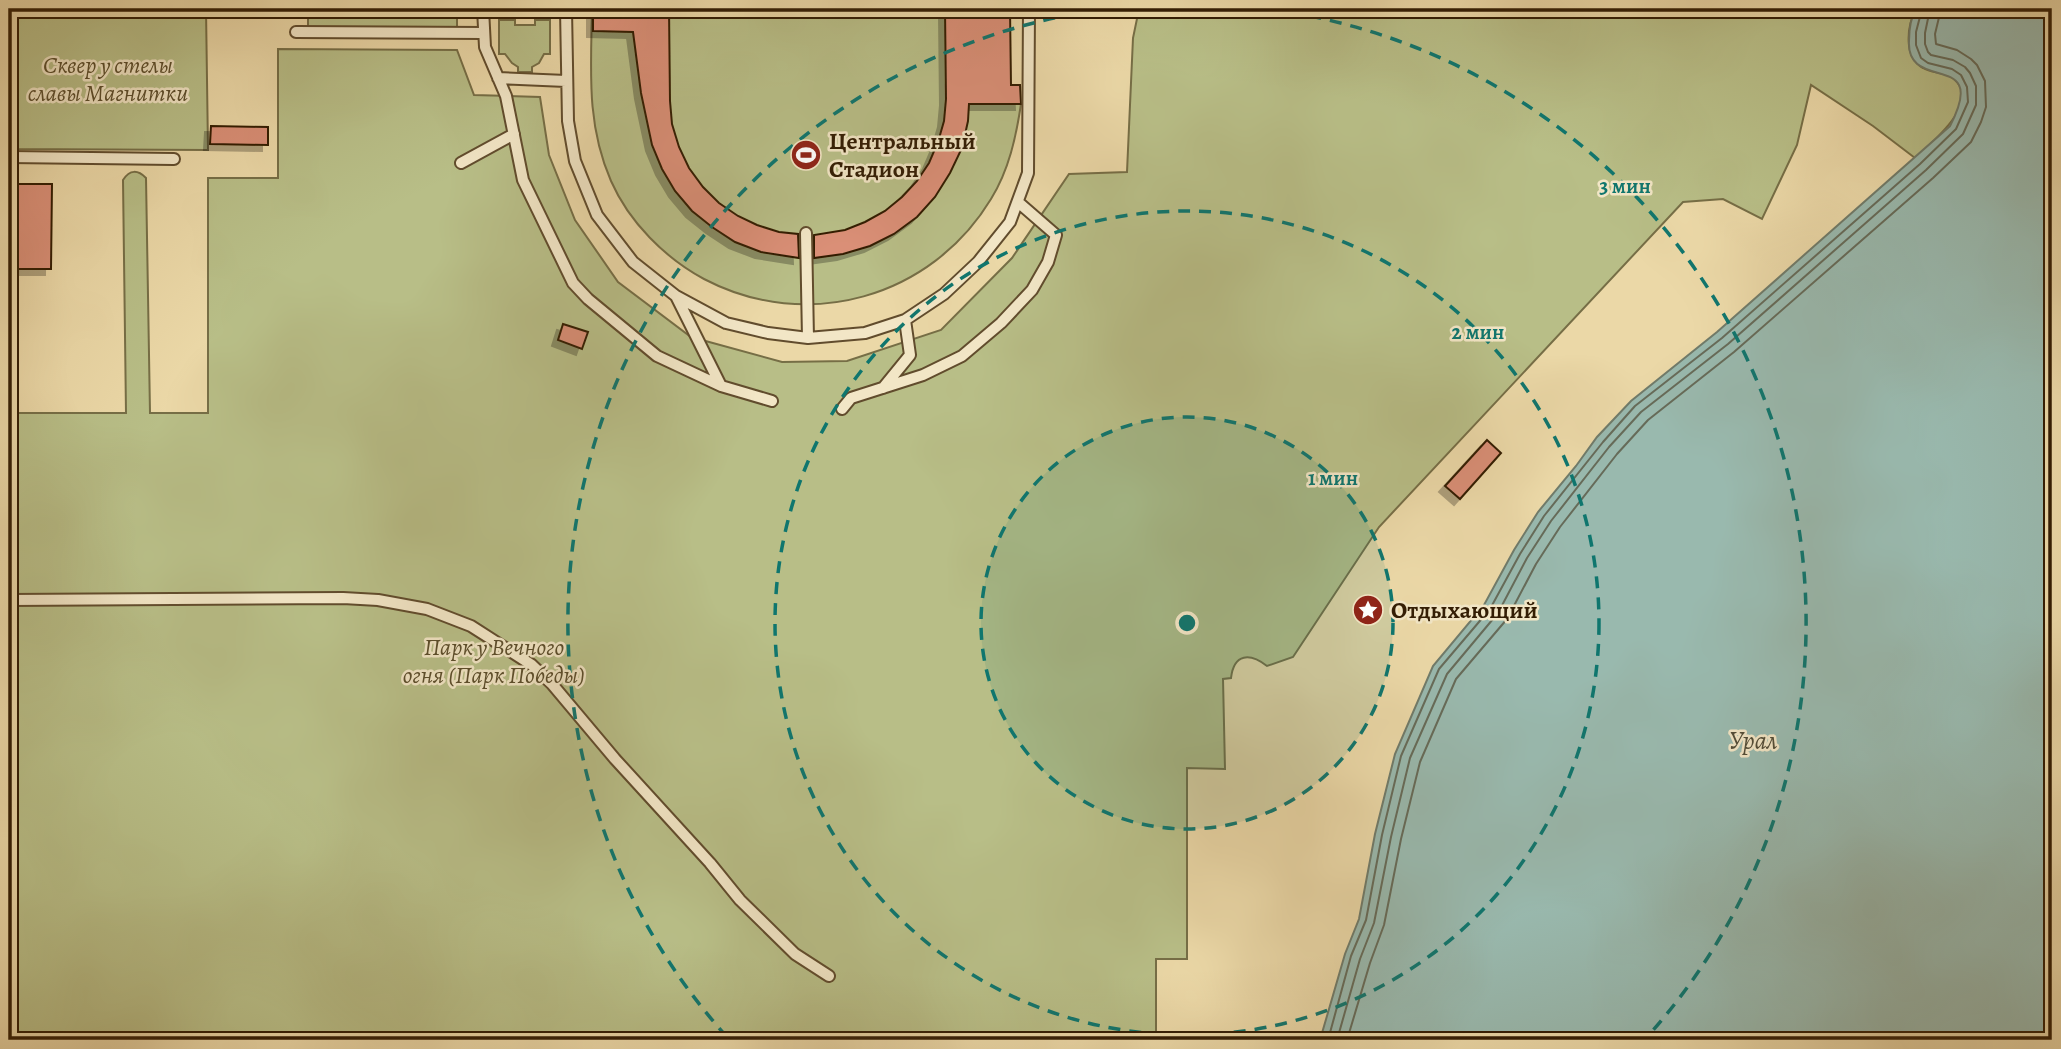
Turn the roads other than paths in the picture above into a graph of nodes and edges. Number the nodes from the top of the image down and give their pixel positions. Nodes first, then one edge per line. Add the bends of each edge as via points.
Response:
1 (483, 9) edge
2 (566, 9) edge
3 (1029, 9) edge
4 (296, 32) dead end
5 (484, 33) junction
6 (498, 78) junction
7 (566, 82) junction
8 (514, 134) junction
9 (9, 157) edge
10 (174, 159) dead end
11 (461, 163) dead end
12 (1018, 202) junction
13 (806, 233) dead end
14 (676, 296) junction
15 (905, 320) junction
16 (808, 338) junction
17 (722, 386) junction
18 (883, 388) junction
19 (772, 401) dead end
20 (842, 409) dead end
21 (9, 600) edge
22 (829, 976) dead end

1 - 5 lane
2 - 7 lane
3 - 12 lane via 1028,173
4 - 5 lane
5 - 6 lane
6 - 7 lane
6 - 8 lane
7 - 14 lane via 575,161 597,215 633,262
8 - 11 lane
8 - 17 lane via 523,180 573,283 657,356
9 - 10 lane
12 - 15 lane via 1010,222 978,262 944,294
12 - 18 lane via 1056,235 1032,290 962,356
13 - 16 lane
14 - 16 lane via 726,323
14 - 17 lane
15 - 16 lane via 864,333
15 - 18 lane via 910,355
17 - 19 lane
18 - 20 lane via 851,398
21 - 22 lane via 379,600 427,609 471,626 546,677 740,900 795,954

